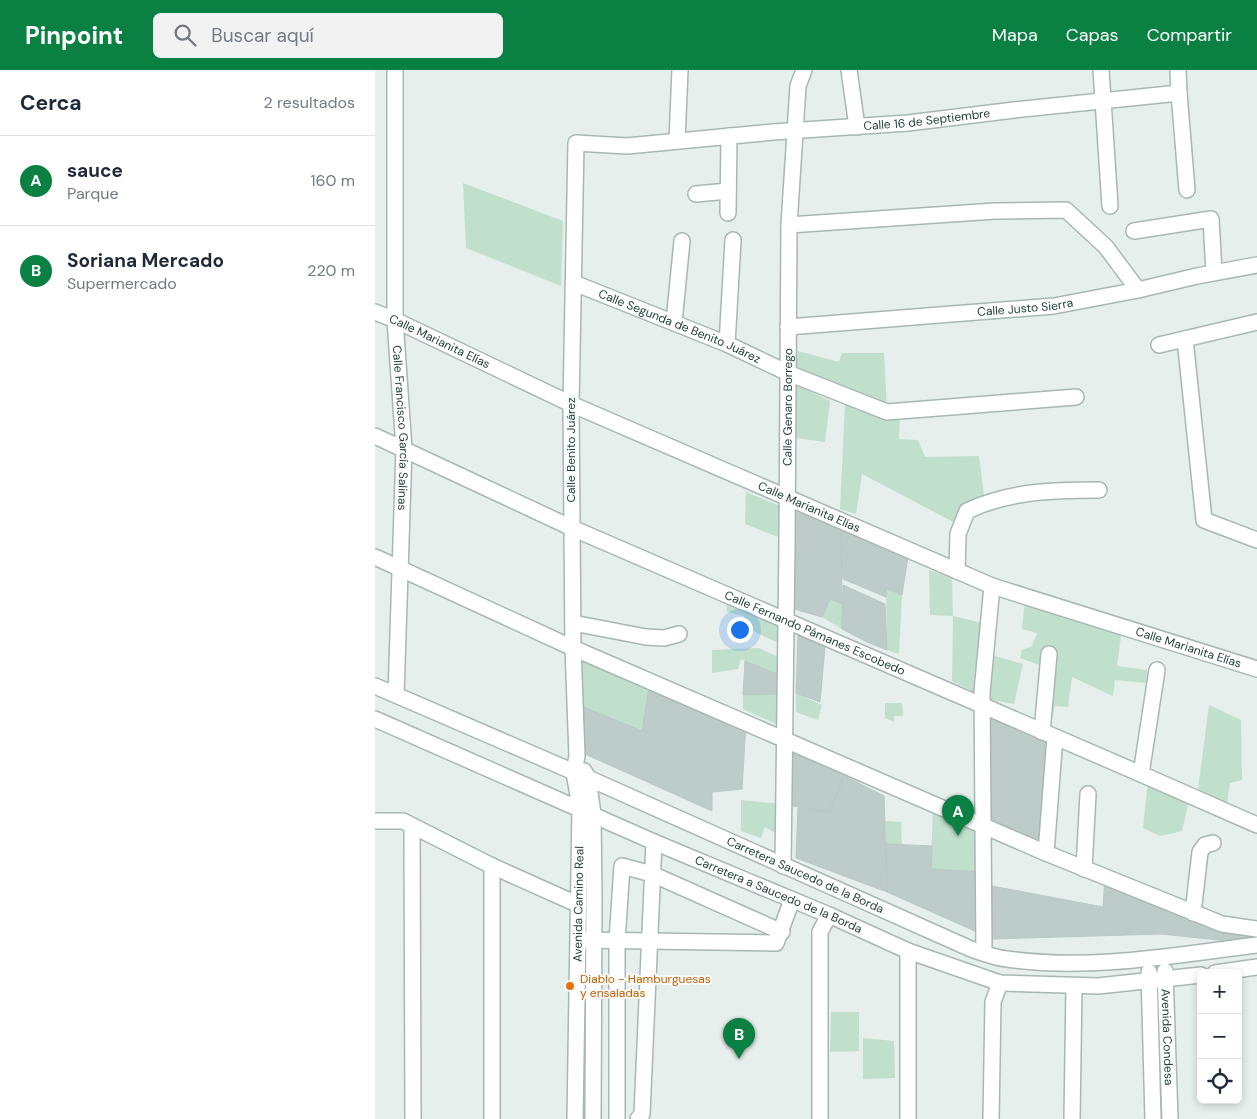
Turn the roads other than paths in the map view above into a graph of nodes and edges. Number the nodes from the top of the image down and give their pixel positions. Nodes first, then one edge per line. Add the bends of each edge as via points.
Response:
1 (395, 70) edge
2 (680, 70) edge
3 (804, 70) edge
4 (849, 70) edge
5 (1101, 70) edge
6 (1178, 70) edge
7 (1179, 93) junction
8 (1103, 101) junction
9 (857, 127) junction
10 (795, 131) junction
11 (729, 136) junction
12 (677, 141) junction
13 (576, 143) joint
14 (1187, 190) dead end
15 (728, 191) junction
16 (696, 194) dead end
17 (1110, 206) dead end
18 (728, 213) dead end
19 (789, 225) junction
20 (1134, 231) dead end
21 (733, 240) dead end
22 (682, 241) dead end
23 (1257, 265) edge
24 (1214, 272) junction
25 (574, 283) junction
26 (1138, 290) junction
27 (375, 312) edge
28 (395, 320) junction
29 (674, 322) junction
30 (1257, 322) edge
31 (788, 328) junction
32 (1185, 338) junction
33 (727, 344) junction
34 (1159, 345) dead end
35 (788, 373) junction
36 (1077, 398) dead end
37 (571, 404) junction
38 (375, 436) edge
39 (404, 449) junction
40 (1099, 490) dead end
41 (788, 498) junction
42 (572, 528) junction
43 (1257, 540) edge
44 (375, 557) edge
45 (401, 569) junction
46 (957, 571) junction
47 (992, 586) junction
48 (786, 621) junction
49 (573, 623) junction
50 (679, 634) dead end
51 (573, 648) junction
52 (1049, 654) dead end
53 (1257, 669) edge
54 (1157, 670) dead end
55 (375, 686) edge
56 (396, 695) junction
57 (982, 706) junction
58 (375, 719) edge
59 (1048, 735) junction
60 (785, 740) junction
61 (577, 756) junction
62 (573, 772) junction
63 (1141, 774) junction
64 (588, 778) junction
65 (1088, 794) dead end
66 (587, 811) junction
67 (375, 821) edge
68 (1257, 825) edge
69 (412, 826) junction
70 (983, 826) junction
71 (654, 842) junction
72 (1213, 843) dead end
73 (1046, 853) junction
74 (492, 866) junction
75 (783, 866) junction
76 (1084, 869) junction
77 (652, 874) junction
78 (792, 900) junction
79 (579, 905) junction
80 (1193, 913) junction
81 (829, 915) junction
82 (1257, 929) edge
83 (782, 932) junction
84 (586, 940) junction
85 (617, 941) junction
86 (651, 941) junction
87 (1257, 945) edge
88 (909, 951) junction
89 (984, 953) junction
90 (1165, 956) junction
91 (1149, 958) junction
92 (1257, 967) edge
93 (1242, 969) edge
94 (1197, 976) edge
95 (1149, 980) junction
96 (1165, 980) junction
97 (1000, 983) junction
98 (1074, 986) junction
99 (413, 1119) edge
100 (492, 1119) edge
101 (575, 1119) edge
102 (593, 1119) edge
103 (617, 1119) edge
104 (638, 1119) edge
105 (820, 1119) edge
106 (908, 1119) edge
107 (991, 1119) edge
108 (1072, 1119) edge
109 (1153, 1119) edge
110 (1169, 1119) edge

1 - 28 street, Calle Francisco García Salinas
2 - 12 street
3 - 10 street, Calle Genaro Borrego via 798,86
4 - 9 street
5 - 8 street
6 - 7 street
7 - 8 street, Calle 16 de Septiembre
7 - 14 street
8 - 9 street, Calle 16 de Septiembre
8 - 17 street
9 - 10 street, Calle 16 de Septiembre
10 - 11 street, Calle 16 de Septiembre
10 - 19 street, Calle Genaro Borrego
11 - 12 street, Calle 16 de Septiembre
11 - 15 street
12 - 13 street, Calle 16 de Septiembre via 627,146
13 - 25 street, Calle Benito Juárez
15 - 16 street
15 - 18 street
19 - 26 street via 1066,210 1106,247
19 - 31 street, Calle Genaro Borrego
20 - 24 street via 1211,219
21 - 33 street
22 - 29 street
23 - 24 street, Calle Justo Sierra
24 - 26 street, Calle Justo Sierra
25 - 29 street, Calle Segunda de Benito Juárez
25 - 37 street, Calle Benito Juárez
26 - 31 street, Calle Justo Sierra via 1054,306
27 - 28 street, Calle Marianita Elías
28 - 37 street, Calle Marianita Elías
28 - 39 street, Calle Francisco García Salinas
29 - 33 street, Calle Segunda de Benito Juárez
30 - 32 street
31 - 35 street, Calle Genaro Borrego
32 - 34 street
32 - 43 street via 1204,520
33 - 35 street, Calle Segunda de Benito Juárez
35 - 36 street, Calle Segunda de Benito Juárez via 887,412
35 - 41 street, Calle Genaro Borrego
37 - 41 street, Calle Marianita Elías
37 - 42 street, Calle Benito Juárez
38 - 39 street, Calle Fernando Pámanes Escobedo
39 - 42 street, Calle Fernando Pámanes Escobedo
39 - 45 street, Calle Francisco García Salinas
40 - 46 street via 1047,490 1015,495 985,502 967,511 958,534
41 - 46 street, Calle Marianita Elías
41 - 48 street, Calle Genaro Borrego
42 - 48 street, Calle Fernando Pámanes Escobedo
42 - 49 street, Calle Benito Juárez
44 - 45 street
45 - 51 street
45 - 56 street, Calle Francisco García Salinas
46 - 47 street, Calle Marianita Elías
47 - 53 street, Calle Marianita Elías
47 - 57 street
48 - 57 street, Calle Fernando Pámanes Escobedo
48 - 60 street, Calle Genaro Borrego
49 - 50 street via 646,637 664,638
49 - 51 street, Calle Benito Juárez
51 - 60 street
51 - 61 street, Calle Benito Juárez
52 - 59 street
54 - 63 street
55 - 56 street, Carretera Saucedo de la Borda
56 - 62 street, Carretera Saucedo de la Borda
57 - 59 street, Calle Fernando Pámanes Escobedo
57 - 70 street
58 - 66 street, Carretera a Saucedo de la Borda
59 - 63 street, Calle Fernando Pámanes Escobedo
59 - 73 street
60 - 70 street
60 - 75 street, Calle Genaro Borrego
61 - 62 street, Calle Benito Juárez
61 - 64 street, Calle Benito Juárez
62 - 64 street, Carretera Saucedo de la Borda
62 - 66 street
63 - 68 street, Calle Fernando Pámanes Escobedo
64 - 66 street, Calle Benito Juárez
64 - 75 street, Carretera Saucedo de la Borda
65 - 76 street
66 - 71 street, Carretera a Saucedo de la Borda
66 - 79 street, Avenida Camino Real
66 - 84 street, Avenida Camino Real
67 - 69 street via 403,821
69 - 74 street
69 - 99 street
70 - 73 street
70 - 89 street
71 - 77 street
71 - 78 street, Carretera a Saucedo de la Borda
72 - 80 street via 1205,845 1200,852
73 - 76 street
74 - 79 street
74 - 100 street
75 - 89 street, Carretera Saucedo de la Borda
76 - 80 street
77 - 83 street
77 - 85 street via 621,866
77 - 86 street
78 - 81 street, Carretera a Saucedo de la Borda
78 - 83 street
79 - 84 street, Avenida Camino Real
80 - 82 street via 1222,924
81 - 88 street, Carretera a Saucedo de la Borda
81 - 105 street via 819,932
83 - 86 street via 776,943
84 - 85 street
84 - 101 street, Avenida Camino Real
84 - 102 street, Avenida Camino Real
85 - 86 street
85 - 103 street
86 - 104 street via 642,1114
87 - 90 street, Carretera Saucedo de la Borda
88 - 97 street, Carretera a Saucedo de la Borda
88 - 106 street
89 - 91 street, Carretera Saucedo de la Borda via 1005,959 1074,964
90 - 91 street, Carretera Saucedo de la Borda
90 - 96 street, Avenida Condesa
91 - 95 street, Avenida Condesa
92 - 93 street
94 - 96 street, Carretera a Saucedo de la Borda
95 - 96 street, Carretera a Saucedo de la Borda
95 - 98 street, Carretera a Saucedo de la Borda
95 - 109 street, Avenida Condesa
96 - 110 street, Avenida Condesa
97 - 98 street, Carretera a Saucedo de la Borda
97 - 107 street via 993,1002
98 - 108 street

